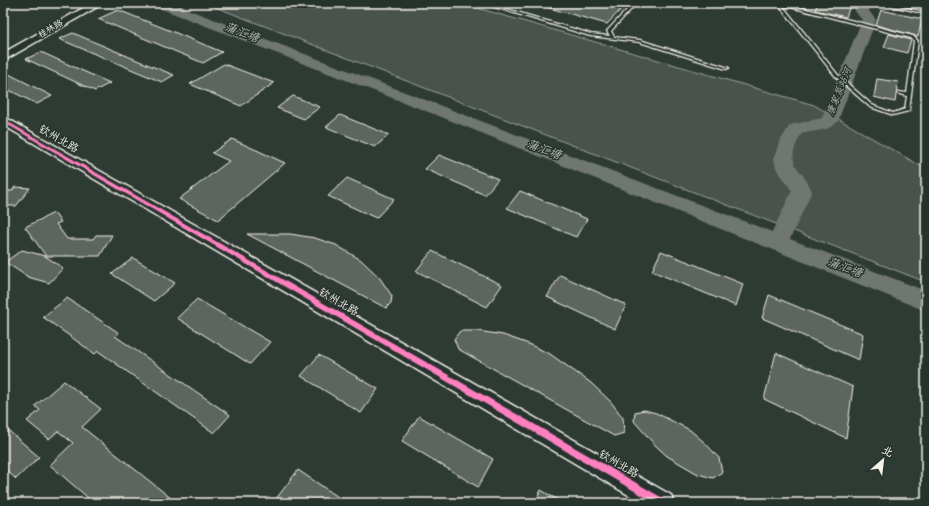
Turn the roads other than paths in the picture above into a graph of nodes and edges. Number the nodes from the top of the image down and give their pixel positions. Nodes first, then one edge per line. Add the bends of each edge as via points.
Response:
1 (99, 3) edge
2 (483, 3) edge
3 (635, 3) edge
4 (778, 3) edge
5 (882, 3) edge
6 (922, 12) dead end
7 (612, 38) junction
8 (3, 58) edge
9 (727, 68) dead end
10 (899, 92) dead end
11 (909, 95) junction
12 (3, 120) edge
13 (663, 503) edge

1 - 8 street, 桂林路
2 - 7 lane via 590,35
3 - 7 lane via 610,31
4 - 11 lane via 842,80 871,106 893,114 906,110
4 - 11 lane via 912,37 916,41 912,51
5 - 6 lane
7 - 9 lane via 638,42
10 - 11 lane
12 - 13 street, 钦州北路

